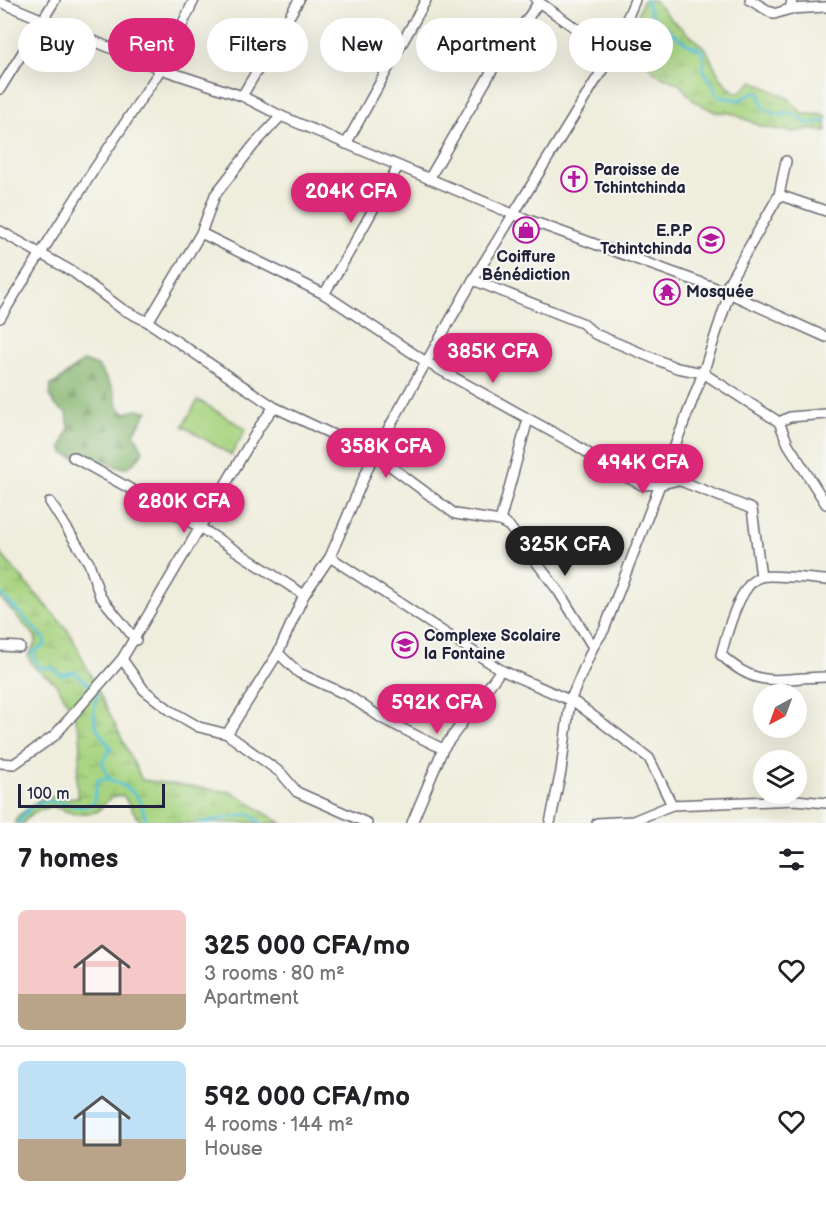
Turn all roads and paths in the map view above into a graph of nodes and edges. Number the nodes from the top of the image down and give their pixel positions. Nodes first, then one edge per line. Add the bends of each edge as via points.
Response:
1 (54, 0) edge
2 (194, 0) edge
3 (299, 0) edge
4 (426, 0) edge
5 (635, 0) edge
6 (750, 0) edge
7 (537, 1) edge
8 (0, 2) edge
9 (791, 5) edge
10 (826, 7) edge
11 (40, 18) edge
12 (43, 18) edge
13 (185, 18) edge
14 (627, 18) edge
15 (569, 24) edge
16 (18, 59) edge
17 (159, 72) edge
18 (170, 72) edge
19 (601, 72) edge
20 (0, 89) edge
21 (242, 96) junction
22 (281, 116) junction
23 (346, 144) junction
24 (786, 161) dead end
25 (398, 167) junction
26 (429, 179) junction
27 (779, 195) junction
28 (826, 211) edge
29 (515, 215) junction
30 (0, 231) edge
31 (201, 233) junction
32 (40, 254) junction
33 (472, 280) junction
34 (726, 292) junction
35 (324, 294) junction
36 (0, 318) edge
37 (148, 322) junction
38 (825, 338) edge
39 (426, 362) junction
40 (703, 373) junction
41 (274, 407) junction
42 (826, 414) edge
43 (528, 419) junction
44 (779, 422) junction
45 (374, 454) junction
46 (73, 457) dead end
47 (662, 484) junction
48 (50, 502) dead end
49 (826, 504) edge
50 (501, 521) junction
51 (201, 528) junction
52 (330, 557) junction
53 (761, 577) junction
54 (826, 580) edge
55 (304, 595) junction
56 (136, 640) junction
57 (0, 646) edge
58 (20, 647) dead end
59 (593, 647) junction
60 (279, 653) junction
61 (123, 659) junction
62 (501, 670) junction
63 (826, 677) edge
64 (570, 701) junction
65 (227, 734) junction
66 (443, 749) junction
67 (0, 763) edge
68 (826, 803) edge
69 (672, 805) junction
70 (367, 823) edge
71 (412, 823) edge
72 (550, 823) edge
73 (597, 823) edge

1 - 12 street
2 - 13 street
3 - 21 street
4 - 23 street
5 - 14 street
6 - 9 street via 774,14
7 - 15 street
7 - 26 street
8 - 11 street
9 - 10 street
16 - 20 street
17 - 32 street
18 - 21 street
19 - 29 street
21 - 22 street
22 - 23 street
22 - 31 street via 215,195
23 - 25 street
24 - 27 street
25 - 26 street
25 - 35 street
26 - 29 street
27 - 28 street
27 - 34 street
29 - 33 street
29 - 34 street
30 - 32 street
31 - 35 street
31 - 37 street
32 - 36 street
32 - 37 street
33 - 39 street
33 - 40 street via 582,323 595,334 677,368
34 - 38 street
34 - 40 street
35 - 39 street
37 - 41 street
39 - 43 street
39 - 45 street
40 - 44 street
40 - 47 street
41 - 45 street
41 - 51 street
42 - 44 street via 790,417
43 - 47 street via 622,476 642,485
43 - 50 street
44 - 49 street
45 - 50 street via 455,514
45 - 52 street
46 - 51 street
47 - 53 street via 678,480 752,509
47 - 59 street via 604,630
48 - 56 street via 89,563 100,596
50 - 59 street via 560,592
51 - 55 street
51 - 56 street
52 - 55 street
52 - 62 street
53 - 54 street
53 - 63 street via 752,582 728,626 721,655 739,672 768,681
55 - 60 street
56 - 61 street
57 - 58 street
59 - 64 street
60 - 65 street
60 - 66 street via 299,673
61 - 65 street via 144,690 171,711 199,727
61 - 67 street via 54,736 14,764
62 - 64 street
62 - 66 street
64 - 69 street via 649,758
64 - 72 street
65 - 70 street via 281,773 297,792
66 - 71 street
68 - 69 street via 796,800
69 - 73 street via 633,821

